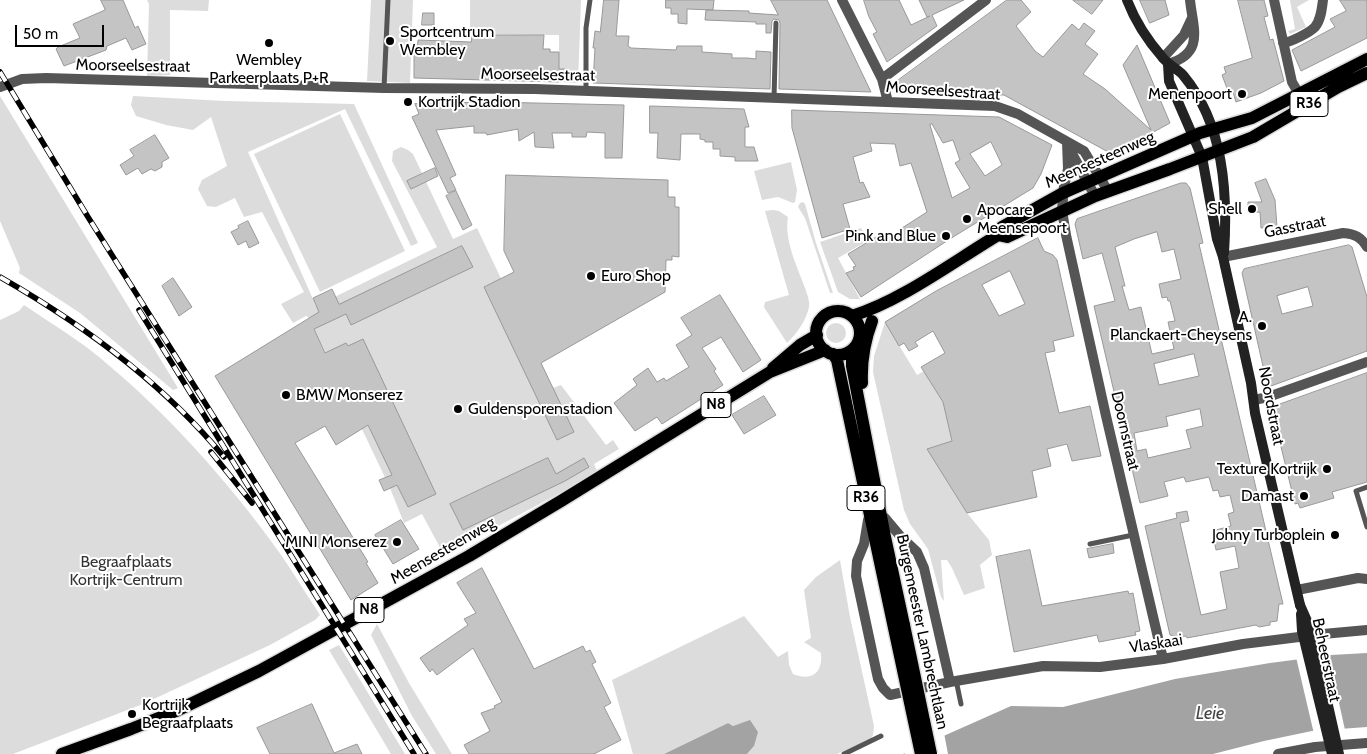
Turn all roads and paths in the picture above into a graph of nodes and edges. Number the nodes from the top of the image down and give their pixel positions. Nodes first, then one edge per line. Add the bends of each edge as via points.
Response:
1 (388, 0) edge
2 (590, 0) edge
3 (842, 0) edge
4 (986, 0) edge
5 (1127, 0) edge
6 (1190, 0) edge
7 (1274, 0) edge
8 (1323, 0) edge
9 (1192, 17) junction
10 (776, 23) dead end
11 (1283, 43) junction
12 (1367, 59) edge
13 (1166, 61) junction
14 (1367, 73) edge
15 (882, 79) junction
16 (0, 86) edge
17 (384, 88) junction
18 (586, 91) junction
19 (1299, 94) junction
20 (774, 99) junction
21 (888, 102) junction
22 (1213, 131) junction
23 (1194, 136) junction
24 (1067, 142) junction
25 (1219, 151) junction
26 (1202, 157) junction
27 (1093, 179) junction
28 (1108, 192) junction
29 (1063, 193) junction
30 (1095, 196) junction
31 (1062, 210) junction
32 (998, 235) junction
33 (1367, 248) edge
34 (1223, 257) junction
35 (903, 293) junction
36 (852, 316) junction
37 (872, 321) junction
38 (860, 334) junction
39 (816, 335) junction
40 (852, 350) junction
41 (829, 352) junction
42 (1367, 362) edge
43 (770, 372) junction
44 (1254, 400) junction
45 (862, 415) junction
46 (1367, 487) edge
47 (876, 517) junction
48 (1367, 527) edge
49 (1134, 535) junction
50 (1090, 544) dead end
51 (1367, 579) edge
52 (1297, 590) junction
53 (1300, 605) junction
54 (899, 626) junction
55 (1367, 630) edge
56 (1163, 659) junction
57 (878, 679) joint
58 (953, 681) junction
59 (962, 704) dead end
60 (881, 736) dead end
61 (1367, 743) edge
62 (62, 754) edge
63 (844, 754) edge
64 (921, 754) edge
65 (931, 754) edge
66 (1278, 754) edge
67 (1332, 754) edge
68 (1339, 754) edge

1 - 17 lane
2 - 18 lane via 586,28
3 - 15 street
4 - 15 street
5 - 13 street, Noordstraat via 1145,35
6 - 9 street
7 - 11 street
8 - 11 street via 1315,27 1291,42
9 - 13 street
9 - 13 street via 1195,36 1192,46 1182,60
10 - 20 lane
11 - 19 street via 1292,82
12 - 19 main road, R36
13 - 22 street, Noordstraat via 1188,81
13 - 23 street, Noordstraat via 1169,81
14 - 25 main road, R36 via 1253,137
15 - 21 street
16 - 17 street, Moorseelsestraat via 46,78
17 - 18 street, Moorseelsestraat
18 - 20 street, Moorseelsestraat
19 - 22 main road, R36 via 1252,118
20 - 21 street, Moorseelsestraat
21 - 24 street, Moorseelsestraat via 995,106 1018,114
22 - 23 main road, R36
22 - 25 street, Noordstraat
23 - 26 street, Noordstraat
23 - 27 main road, Meensesteenweg / R36
24 - 27 street, Moorseelsestraat via 1084,151
24 - 29 street via 1068,169
25 - 26 main road, R36
25 - 34 street, Noordstraat via 1224,187
26 - 28 main road, Meensesteenweg / R36
26 - 34 street, Noordstraat
27 - 28 street, Moorseelsestraat
27 - 29 main road, Meensesteenweg / R36
27 - 30 street, Moorseelsestraat
28 - 30 main road, Meensesteenweg / R36
29 - 31 street
29 - 32 main road, Meensesteenweg / R36 via 1002,227
30 - 31 main road, Meensesteenweg / R36
31 - 32 main road, Meensesteenweg / R36 via 1007,237
31 - 49 street, Doornstraat
32 - 35 main road, Meensesteenweg / R36
33 - 34 street, Gasstraat via 1363,240 1354,234 1344,233
34 - 44 street, Noordstraat
35 - 36 main road, Meensesteenweg / R36
35 - 37 main road, Meensesteenweg / R36
36 - 38 main road
36 - 39 main road, R36 via 844,312 828,314 822,318
37 - 38 main road, Meensesteenweg / R36
37 - 45 main road, R36 via 861,364 865,402
38 - 40 main road, R36
39 - 41 main road, R36
39 - 43 main road, Meensesteenweg / N8 via 785,356
40 - 41 main road via 843,354
40 - 45 main road, Burgemeester Lambrechtlaan / R36
41 - 43 main road, Meensesteenweg / N8
41 - 47 main road, Burgemeester Lambrechtlaan / R36 via 837,360
42 - 44 street
43 - 62 main road, Meensesteenweg / N8 via 477,551 259,671 176,711
44 - 52 street, Noordstraat
45 - 47 main road, Burgemeester Lambrechtlaan / R36
46 - 48 lane via 1356,490
47 - 54 main road, Burgemeester Lambrechtlaan / R36
47 - 57 street, Burgemeester Lambrechtlaan via 868,520 856,576
47 - 58 street, Burgemeester Lambrechtlaan via 886,518 917,552
49 - 50 lane
49 - 56 street, Doornstraat
51 - 52 street
52 - 53 street, Noordstraat
53 - 67 street, Beheerstraat, bridge via 1302,631
53 - 68 street, Beheerstraat, bridge via 1311,630
54 - 64 main road, Burgemeester Lambrechtlaan / R36, bridge
54 - 65 main road, Burgemeester Lambrechtlaan / R36, bridge
55 - 56 street, Vlaskaai via 1243,644
56 - 58 street, Vlaskaai via 1100,666 1043,666
57 - 58 street, Vlaskaai via 890,694
58 - 59 lane
60 - 63 lane
61 - 66 street

